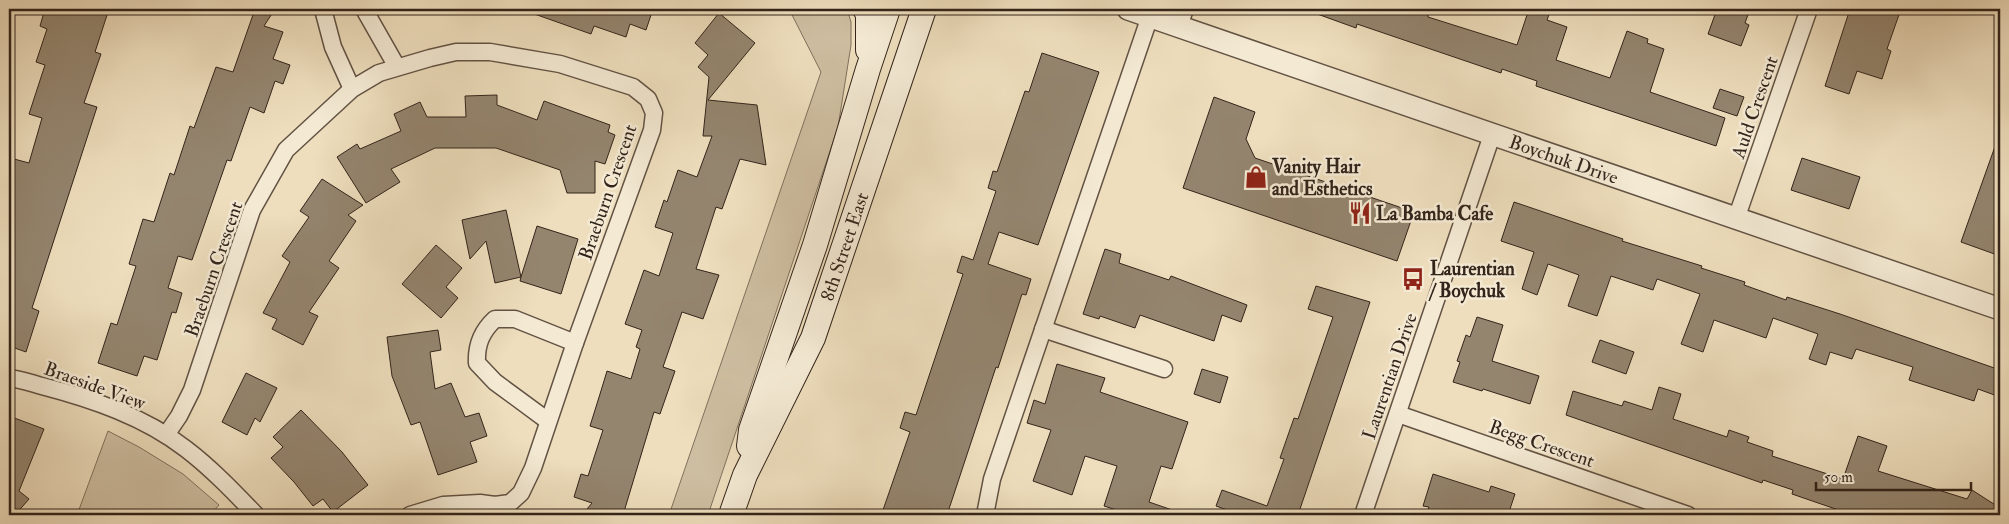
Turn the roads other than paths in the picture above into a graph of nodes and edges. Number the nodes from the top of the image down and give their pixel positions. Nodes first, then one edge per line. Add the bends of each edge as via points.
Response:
1 (326, 9) edge
2 (364, 9) edge
3 (865, 9) edge
4 (888, 9) edge
5 (924, 9) edge
6 (1128, 9) edge
7 (1809, 9) edge
8 (1150, 16) junction
9 (1182, 18) edge
10 (397, 67) junction
11 (868, 69) junction
12 (352, 89) junction
13 (1492, 135) junction
14 (1736, 219) junction
15 (2000, 309) edge
16 (1043, 329) junction
17 (575, 344) junction
18 (1164, 369) dead end
19 (9, 378) edge
20 (1398, 414) junction
21 (548, 421) junction
22 (166, 435) junction
23 (745, 476) junction
24 (1678, 514) edge
25 (256, 515) edge
26 (410, 515) edge
27 (731, 515) edge
28 (985, 515) edge
29 (1363, 515) edge

1 - 12 street via 324,14 333,46
2 - 10 street
3 - 11 main road via 868,14
4 - 11 main road, 8th Street East
5 - 23 main road, 8th Street East via 813,338
6 - 8 street, Boychuk Drive
7 - 14 street, Auld Crescent
8 - 9 street, Boychuk Drive
8 - 16 street
9 - 13 street, Boychuk Drive
10 - 12 street, Braeburn Crescent
10 - 17 street, Braeburn Crescent via 456,52 490,52 560,64 633,87 648,98 654,114 652,130
11 - 23 main road, 8th Street East via 815,245 751,430
12 - 22 street, Braeburn Crescent via 286,150 252,210 192,390 180,416
13 - 14 street, Boychuk Drive
13 - 20 street, Laurentian Drive
14 - 15 street, Boychuk Drive
16 - 18 street
16 - 28 street via 992,479
17 - 21 street, Braeburn Crescent
17 - 21 street via 515,319 496,319 484,329 476,349 477,362 495,382
19 - 22 street, Braeside View via 105,405
20 - 24 street, Begg Crescent
20 - 29 street, Laurentian Drive
21 - 26 street, Braeburn Crescent via 533,468 521,493 510,503 443,505
22 - 25 street, Braeside View via 186,449
23 - 27 main road, 8th Street East

